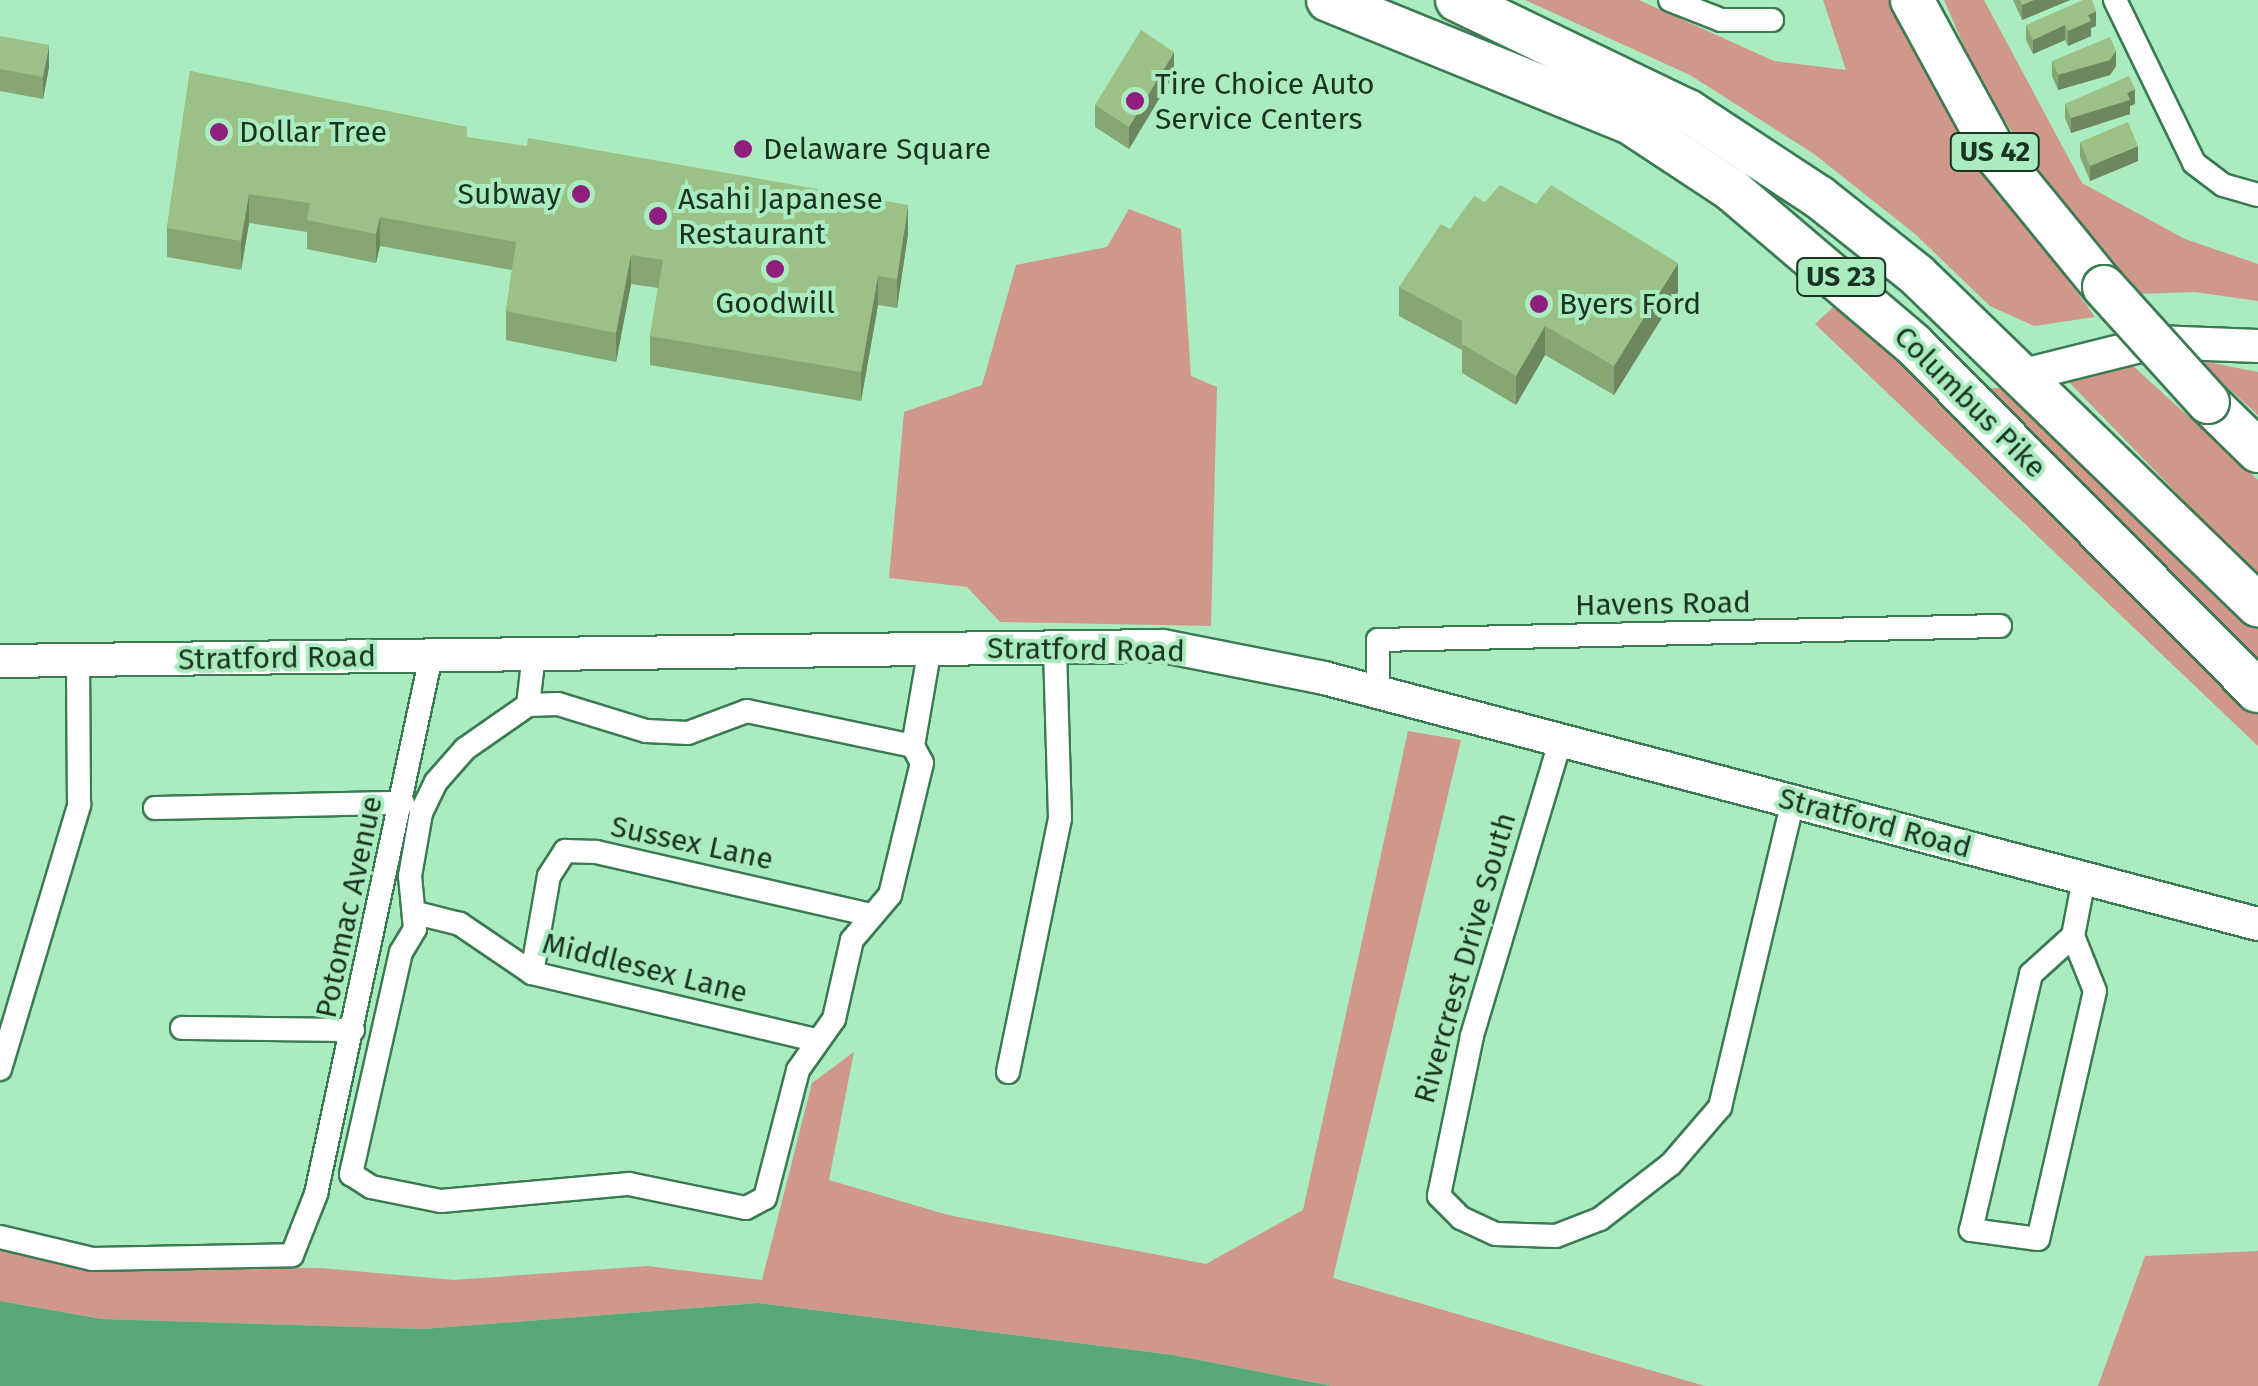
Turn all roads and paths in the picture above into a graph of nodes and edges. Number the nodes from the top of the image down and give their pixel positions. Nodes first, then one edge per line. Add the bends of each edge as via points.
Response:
1 (1328, 0) edge
2 (1458, 0) edge
3 (1670, 0) edge
4 (1912, 0) edge
5 (2115, 0) edge
6 (1772, 20) dead end
7 (2258, 195) edge
8 (1913, 344) junction
9 (2258, 346) edge
10 (2024, 375) junction
11 (2258, 451) edge
12 (2258, 606) edge
13 (2000, 626) dead end
14 (1055, 645) junction
15 (930, 648) junction
16 (534, 654) junction
17 (431, 656) junction
18 (0, 660) edge
19 (78, 662) junction
20 (2258, 691) edge
21 (1378, 692) junction
22 (528, 705) junction
23 (1561, 740) junction
24 (912, 746) junction
25 (1794, 801) junction
26 (403, 803) junction
27 (154, 808) dead end
28 (2084, 879) junction
29 (416, 912) junction
30 (872, 914) junction
31 (2258, 924) edge
32 (2074, 936) junction
33 (532, 973) junction
34 (182, 1028) dead end
35 (353, 1030) junction
36 (815, 1040) junction
37 (0, 1069) edge
38 (1008, 1072) dead end
39 (0, 1236) edge

1 - 8 highway, Columbus Pike / US 23 via 1629,122 1732,190
2 - 10 highway, Columbus Pike / US 23 via 1738,140 1917,275
3 - 6 street via 1720,20
4 - 11 highway, US 42, bridge via 1997,156 2104,286
5 - 7 street via 2194,163 2223,185
8 - 10 highway via 1974,374
8 - 20 highway, Columbus Pike / US 23
9 - 10 street via 2156,342
10 - 12 highway, Columbus Pike / US 23
13 - 21 street, Havens Road via 1378,640
14 - 15 street, Stratford Road
14 - 21 street, Stratford Road via 1162,646
14 - 38 street via 1060,818
15 - 16 street, Stratford Road
15 - 24 street
16 - 17 street, Stratford Road
16 - 22 street
17 - 19 street, Stratford Road
17 - 26 street, Potomac Avenue
18 - 19 street, Stratford Road
19 - 37 street via 79,805
21 - 23 street, Stratford Road
22 - 24 street via 558,704 671,734 747,711
22 - 29 street via 477,741 436,782 421,812 410,876
23 - 25 street, Stratford Road
23 - 25 street, Rivercrest Drive South via 1472,1036 1439,1196 1461,1218 1496,1234 1556,1236 1624,1202 1671,1164 1720,1108
24 - 30 street via 922,763 896,873 890,895
25 - 28 street, Stratford Road
26 - 27 street
26 - 35 street, Potomac Avenue
28 - 31 street, Stratford Road
28 - 32 street
29 - 33 street, Middlesex Lane via 460,924
29 - 36 street via 350,1163 352,1174 371,1187 466,1202 629,1184 746,1208 765,1198 798,1070
30 - 33 street, Sussex Lane via 596,852 566,851 549,876
30 - 36 street via 852,940 834,1019
32 - 32 street via 2031,974 1971,1230 2038,1238 2095,991
33 - 36 street, Middlesex Lane
34 - 35 street
35 - 39 street, Potomac Avenue via 321,1171 292,1255 92,1259

